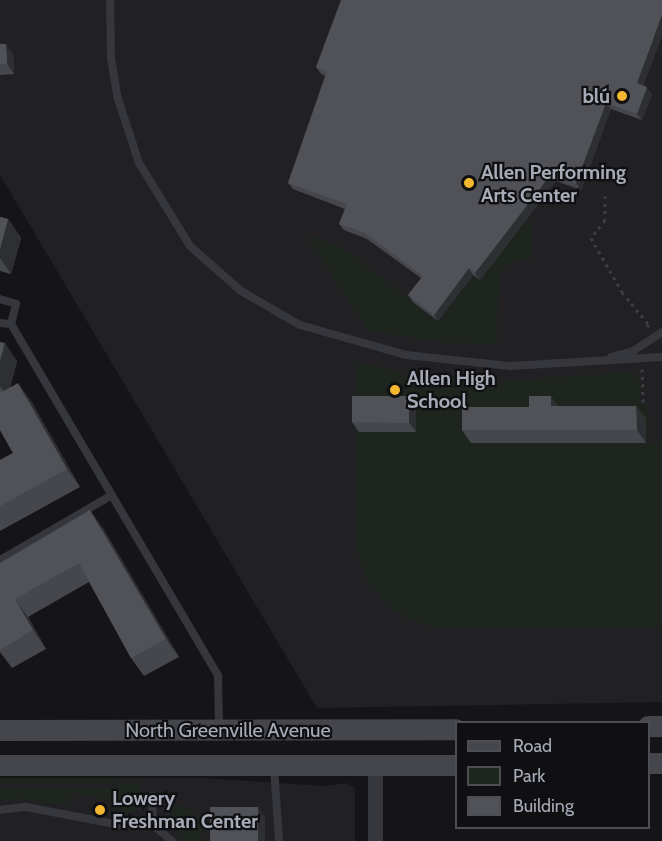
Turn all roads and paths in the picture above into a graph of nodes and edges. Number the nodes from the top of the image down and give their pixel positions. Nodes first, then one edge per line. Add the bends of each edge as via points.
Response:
1 (110, 0) edge
2 (605, 196) dead end
3 (0, 299) edge
4 (0, 323) edge
5 (11, 324) junction
6 (662, 332) edge
7 (645, 343) junction
8 (662, 357) edge
9 (642, 359) junction
10 (589, 362) junction
11 (643, 403) dead end
12 (112, 495) junction
13 (0, 560) edge
14 (219, 729) junction
15 (455, 729) edge
16 (0, 730) edge
17 (376, 730) junction
18 (0, 765) edge
19 (274, 765) junction
20 (375, 765) junction
21 (455, 765) edge
22 (152, 796) dead end
23 (0, 810) edge
24 (153, 825) junction
25 (172, 841) edge
26 (279, 841) edge
27 (375, 841) edge

1 - 10 lane via 111,57 117,96 139,163 190,246 241,291 300,325 406,355 510,366
2 - 7 path via 605,220 591,238 622,292 648,324
3 - 5 lane via 16,304
4 - 5 lane
5 - 12 lane
6 - 7 lane
7 - 10 lane via 633,351
8 - 9 lane
9 - 10 lane
9 - 11 path
12 - 13 lane
12 - 14 lane via 218,676
14 - 16 main road, North Greenville Avenue
14 - 17 main road, North Greenville Avenue
15 - 17 main road, North Greenville Avenue
17 - 20 main road
18 - 19 main road, North Greenville Avenue
19 - 20 main road, North Greenville Avenue
19 - 26 lane
20 - 21 main road, North Greenville Avenue
20 - 27 street
22 - 24 lane
23 - 24 lane via 26,807 120,825
24 - 25 lane

